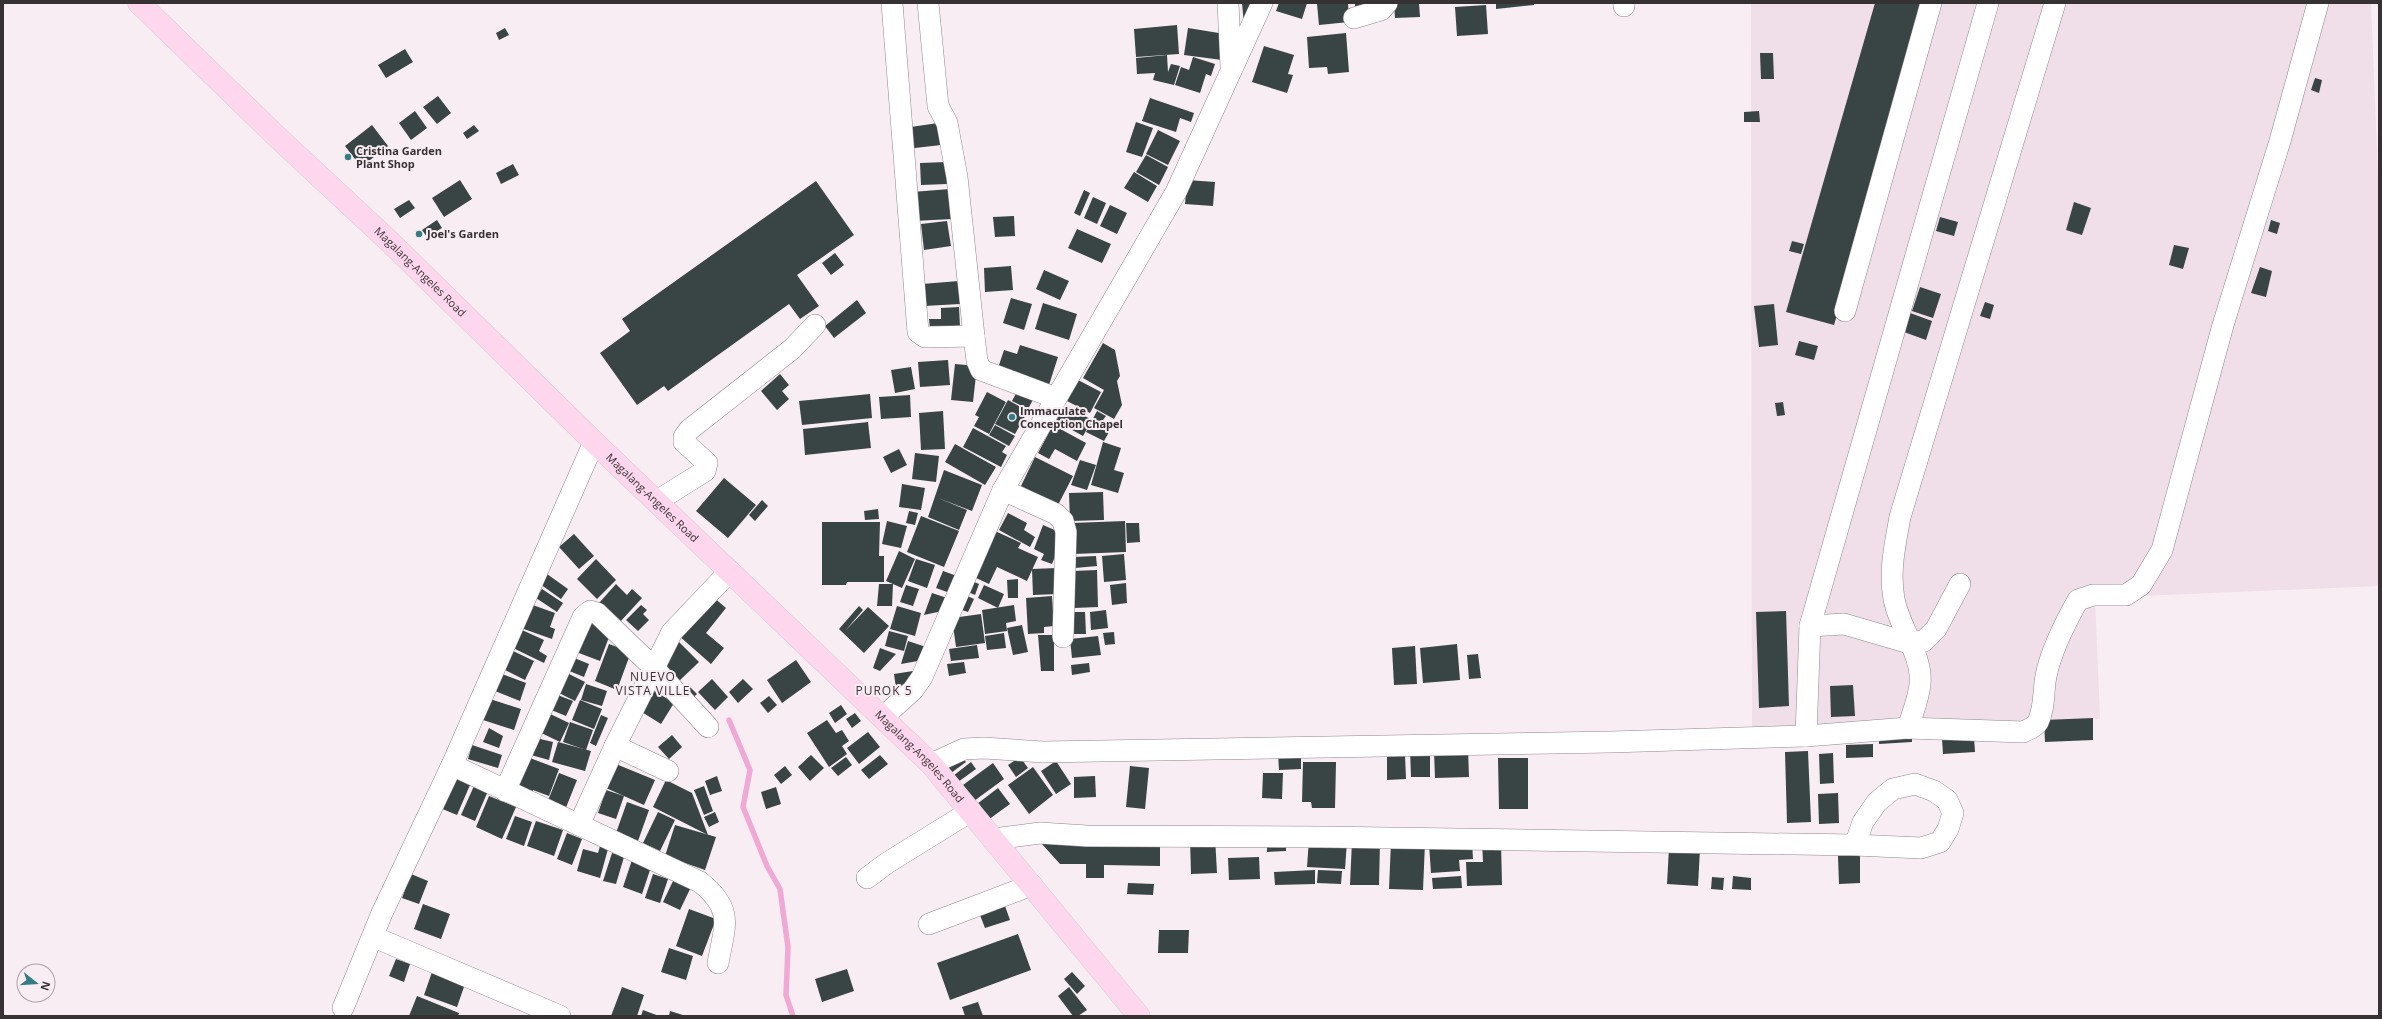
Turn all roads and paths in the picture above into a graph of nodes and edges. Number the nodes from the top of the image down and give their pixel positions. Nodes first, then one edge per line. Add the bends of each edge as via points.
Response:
1 (139, 3) edge
2 (892, 3) edge
3 (928, 3) edge
4 (1228, 3) edge
5 (1262, 3) edge
6 (1387, 3) edge
7 (1932, 3) edge
8 (1988, 3) edge
9 (2055, 3) edge
10 (2318, 3) edge
11 (1354, 18) dead end
12 (1231, 72) junction
13 (1845, 311) dead end
14 (815, 325) dead end
15 (974, 336) junction
16 (1056, 398) junction
17 (594, 442) junction
18 (1003, 490) junction
19 (657, 501) junction
20 (730, 571) junction
21 (1960, 584) dead end
22 (1810, 626) junction
23 (1063, 637) dead end
24 (1909, 643) junction
25 (653, 666) junction
26 (883, 716) junction
27 (708, 727) dead end
28 (1908, 728) junction
29 (1806, 736) junction
30 (615, 746) junction
31 (931, 764) junction
32 (452, 765) junction
33 (668, 771) dead end
34 (505, 791) junction
35 (972, 811) junction
36 (579, 826) junction
37 (993, 839) junction
38 (1855, 845) dead end
39 (867, 878) dead end
40 (1032, 885) junction
41 (929, 924) dead end
42 (374, 937) junction
43 (718, 963) dead end
44 (343, 1008) dead end
45 (560, 1016) edge
46 (1140, 1016) edge

1 - 17 main road, Magalang-Angeles Road via 391,243
2 - 15 street via 918,332 925,337
3 - 15 street via 938,106 947,123 957,177
4 - 12 street
5 - 12 street
6 - 11 street via 1381,10
7 - 13 street
8 - 22 street
9 - 24 street via 1900,517 1891,566 1894,600
10 - 28 street via 2282,134 2223,325 2162,550 2142,585 2126,595 2092,595 2078,600 2062,632 2046,675 2038,723 2023,732
12 - 16 street via 1176,192
14 - 19 street via 792,349 689,430 684,442 707,463 705,471
15 - 16 street via 977,361 981,370
16 - 18 street
17 - 19 main road, Magalang-Angeles Road
17 - 32 street
18 - 23 street via 1056,514 1063,521 1066,532
18 - 26 street via 922,677 913,690
19 - 20 main road, Magalang-Angeles Road
20 - 25 street via 672,632
20 - 26 main road, Magalang-Angeles Road
21 - 24 street via 1936,629 1924,641
22 - 24 street via 1844,624
22 - 29 street
24 - 28 street via 1917,659 1920,684
25 - 27 street
25 - 30 street
25 - 34 street via 597,613 590,611 583,617
26 - 31 main road, Magalang-Angeles Road
28 - 29 street
29 - 31 street via 1611,742 1059,751 984,748 964,749
30 - 33 street
30 - 36 street
31 - 35 main road, Magalang-Angeles Road
32 - 34 street
32 - 42 street via 382,913
34 - 36 street
35 - 37 main road, Magalang-Angeles Road
35 - 39 street
36 - 43 street via 700,882 716,894 724,908 725,924
37 - 38 street via 1040,833 1087,836 1320,836
37 - 40 main road, Magalang-Angeles Road
40 - 41 street
40 - 46 main road, Magalang-Angeles Road
42 - 44 street
42 - 45 street

